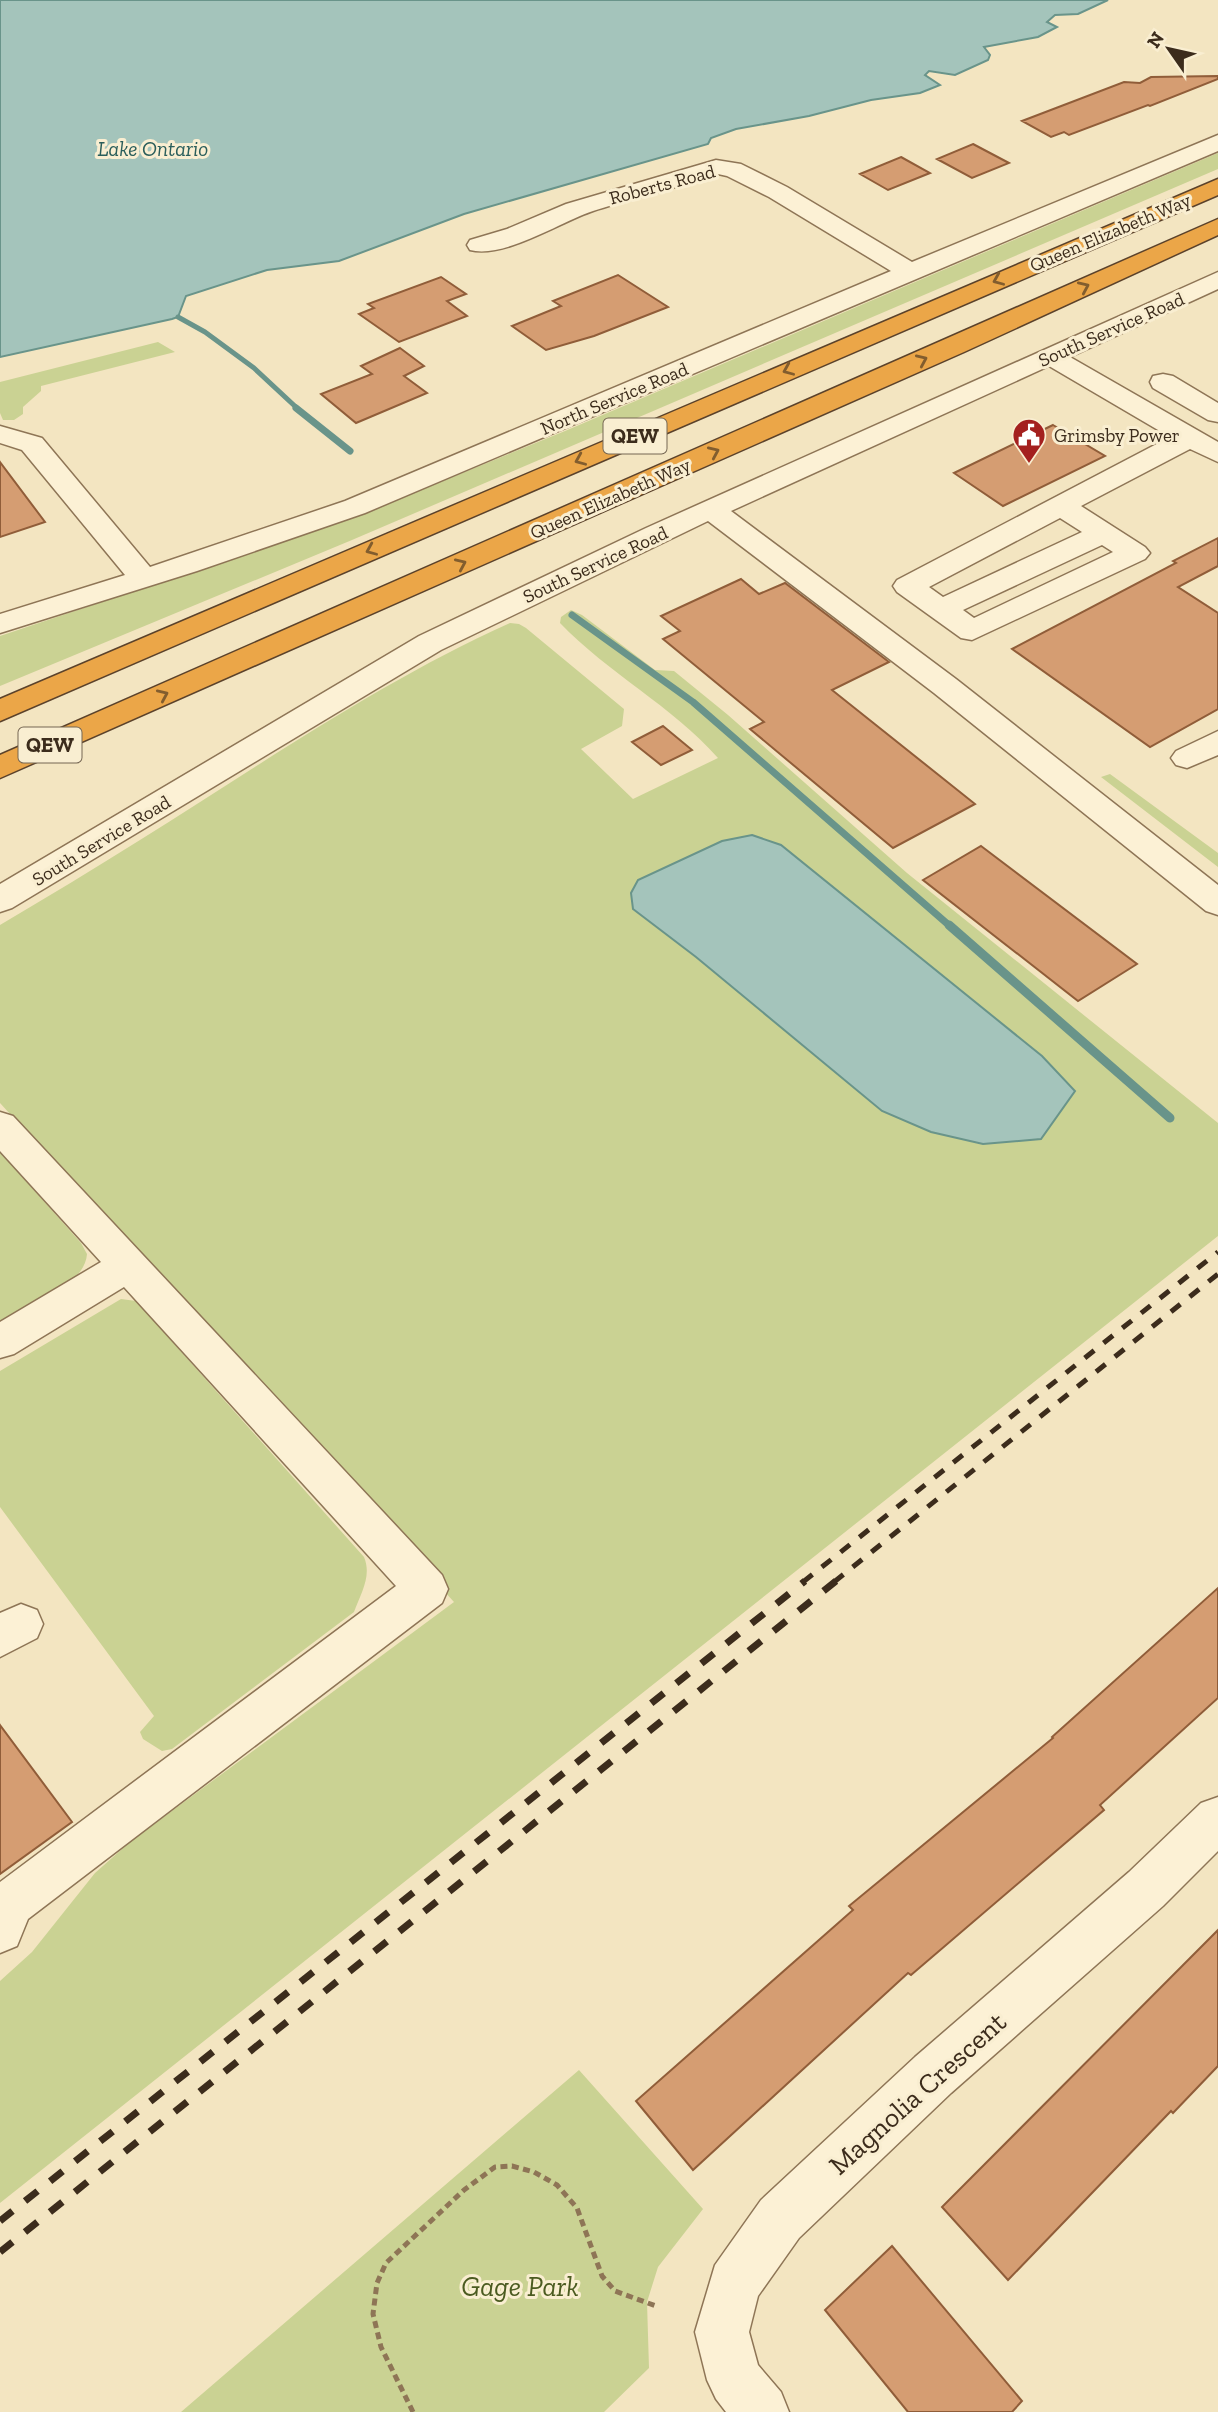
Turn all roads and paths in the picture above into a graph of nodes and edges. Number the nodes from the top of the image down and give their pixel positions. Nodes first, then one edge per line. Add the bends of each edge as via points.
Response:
1 (1218, 142) edge
2 (1218, 186) edge
3 (1218, 226) edge
4 (479, 246) dead end
5 (911, 272) junction
6 (1218, 280) edge
7 (1050, 356) junction
8 (1163, 382) dead end
9 (1218, 414) edge
10 (0, 434) edge
11 (1190, 438) junction
12 (1218, 454) edge
13 (1061, 506) junction
14 (711, 510) junction
15 (144, 579) junction
16 (0, 624) edge
17 (0, 711) edge
18 (101, 723) junction
19 (1218, 741) edge
20 (1187, 758) dead end
21 (0, 767) edge
22 (0, 792) edge
23 (0, 900) edge
24 (1218, 904) edge
25 (0, 1126) edge
26 (128, 1265) junction
27 (0, 1342) edge
28 (1218, 1819) edge
29 (0, 1929) edge
30 (656, 2306) dead end
31 (413, 2412) edge
32 (761, 2412) edge

1 - 5 street, North Service Road
2 -> 17 highway, Queen Elizabeth Way / QEW
18 -> 3 highway, Queen Elizabeth Way / QEW
4 - 5 street, Roberts Road via 501,242 612,197 716,167 733,169 778,192
5 - 15 street, North Service Road via 355,507
6 - 7 street, South Service Road
7 - 11 street
7 - 14 street, South Service Road
8 - 9 street
10 - 15 street via 32,444
11 - 12 street
11 - 13 street
13 - 13 street via 908,586 941,609 1103,533
14 - 23 street, South Service Road via 430,643
14 - 24 street via 944,686
15 - 16 street, North Service Road
18 - 21 highway, Queen Elizabeth Way / QEW
18 - 22 highway via 26,779
19 - 20 street
25 - 26 street
26 - 27 street
26 - 29 street via 426,1589 11,1903
28 - 32 street, Magnolia Crescent via 780,2219 734,2284 722,2332 735,2379
30 - 31 path via 615,2291 602,2276 577,2208 557,2185 534,2172 495,2167 386,2263 377,2283 373,2314 381,2347

